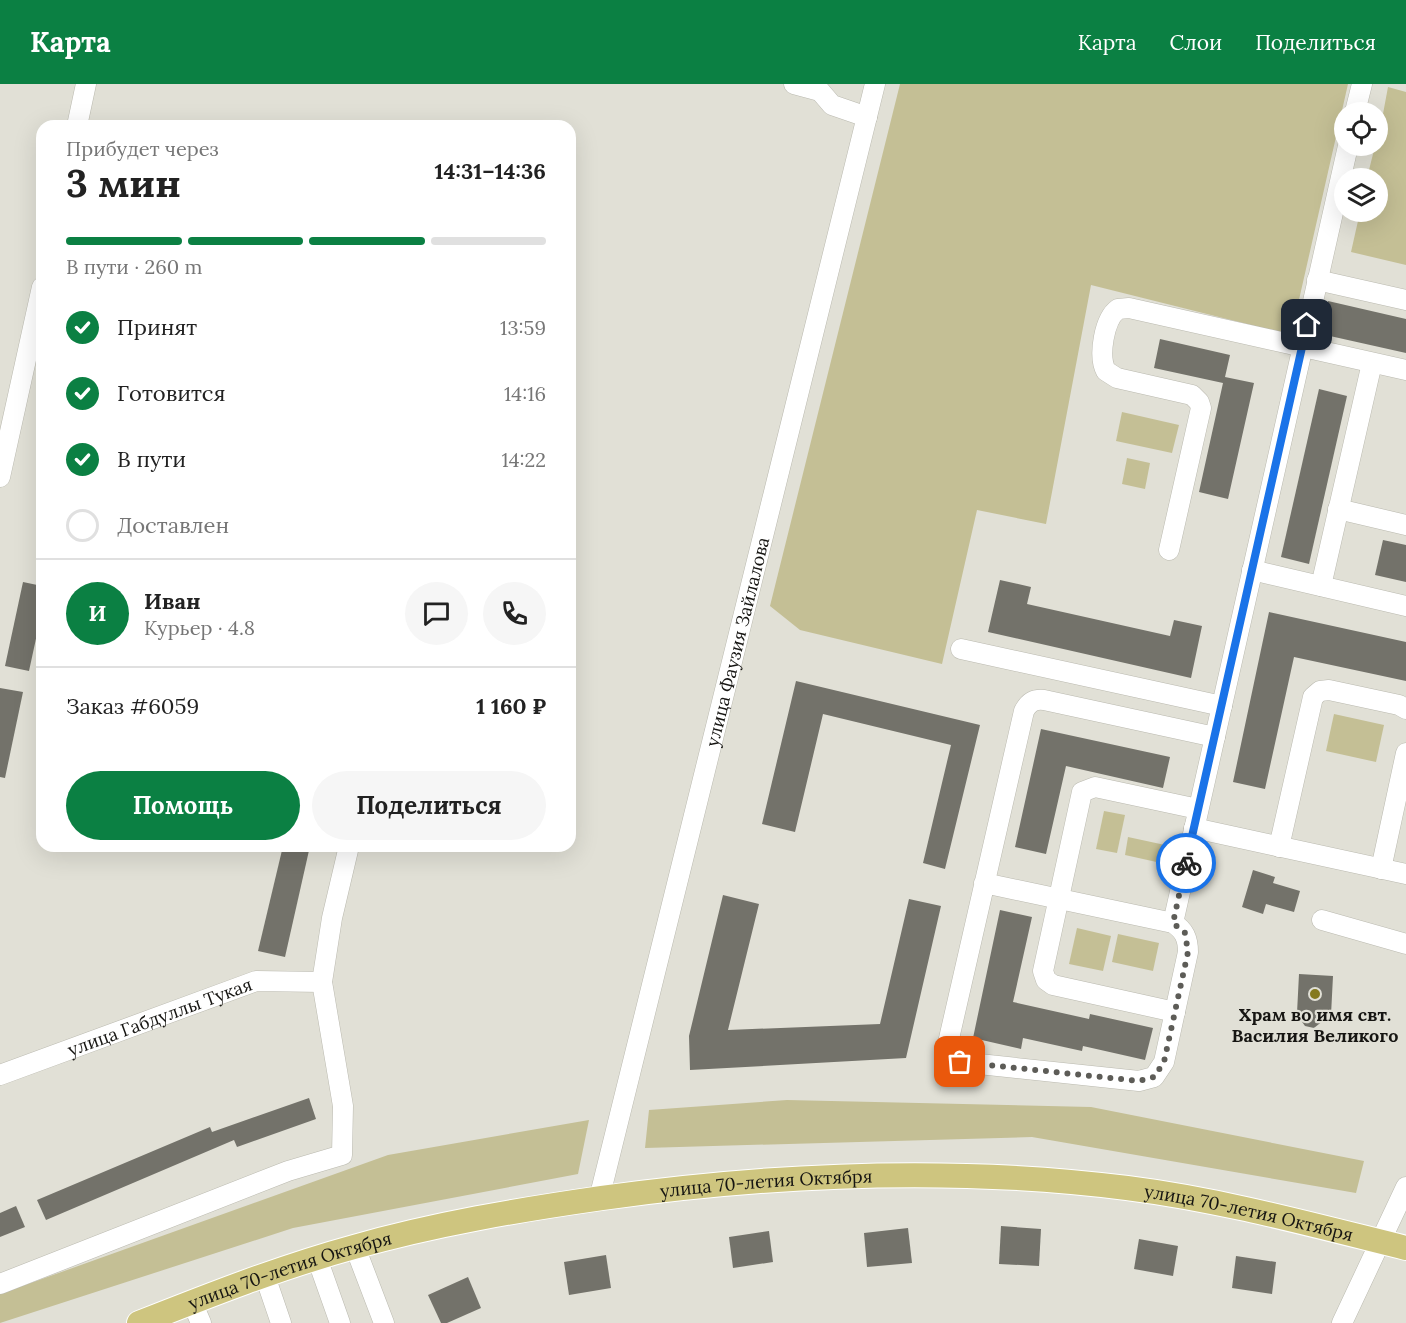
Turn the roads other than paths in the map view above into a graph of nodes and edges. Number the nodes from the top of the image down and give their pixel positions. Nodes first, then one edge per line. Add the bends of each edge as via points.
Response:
1 (87, 84) edge
2 (794, 84) edge
3 (874, 84) edge
4 (1362, 84) edge
5 (1358, 102) edge
6 (867, 117) junction
7 (78, 120) edge
8 (1346, 156) edge
9 (1317, 280) junction
10 (1406, 300) edge
11 (36, 311) edge
12 (1302, 347) junction
13 (1371, 363) junction
14 (1406, 370) edge
15 (5, 432) edge
16 (0, 477) edge
17 (1338, 509) junction
18 (1406, 525) edge
19 (1169, 550) dead end
20 (1252, 570) junction
21 (1321, 586) junction
22 (1406, 606) edge
23 (961, 649) dead end
24 (1222, 706) junction
25 (1406, 709) edge
26 (1215, 737) junction
27 (1406, 753) edge
28 (1196, 819) junction
29 (1279, 847) junction
30 (348, 852) edge
31 (1381, 869) junction
32 (1406, 874) edge
33 (984, 882) junction
34 (1058, 899) junction
35 (1322, 921) dead end
36 (1173, 923) junction
37 (1406, 944) edge
38 (322, 981) junction
39 (1175, 1012) junction
40 (0, 1075) edge
41 (1406, 1186) edge
42 (599, 1199) junction
43 (1381, 1242) junction
44 (355, 1246) junction
45 (1406, 1248) edge
46 (317, 1258) junction
47 (265, 1276) junction
48 (0, 1284) edge
49 (196, 1313) edge
50 (143, 1322) edge
51 (281, 1323) edge
52 (340, 1323) edge
53 (384, 1323) edge
54 (1342, 1323) edge

1 - 7 street
2 - 6 street via 820,91 832,105
3 - 6 street, улица Фаузия Зайлалова
4 - 5 street
6 - 42 street, улица Фаузия Зайлалова
8 - 9 street
9 - 10 street
9 - 12 street
11 - 15 street
12 - 13 street
12 - 19 street via 1129,308 1113,312 1102,355 1106,370 1117,378 1192,395 1201,408
12 - 20 street
13 - 14 street
13 - 17 street
15 - 16 street
17 - 18 street
17 - 21 street
20 - 21 street
20 - 24 street
21 - 22 street
23 - 24 street
24 - 26 street
25 - 29 street via 1329,690 1313,697
26 - 28 street
26 - 33 street via 1044,700 1030,703 1024,711
27 - 31 street
28 - 29 street
28 - 34 street via 1095,787 1085,789 1080,796
28 - 36 street
29 - 31 street
30 - 38 street
31 - 32 street
33 - 34 street
33 - 39 street via 948,1043 948,1053 954,1060 1148,1080 1164,1062
34 - 36 street
34 - 39 street via 1043,972 1049,983
35 - 37 street
36 - 39 street via 1188,941
38 - 40 street, улица Габдуллы Тукая via 256,981
38 - 48 street via 343,1106 342,1155 288,1171
41 - 43 street
42 - 43 main road, улица 70-летия Октября via 790,1179 964,1176 1125,1188 1197,1198 1273,1213
42 - 44 main road, улица 70-летия Октября via 486,1216
43 - 45 main road, улица 70-летия Октября
43 - 54 street
44 - 46 main road, улица 70-летия Октября
44 - 53 street
46 - 47 main road, улица 70-летия Октября
46 - 52 street
47 - 49 main road, улица 70-летия Октября
47 - 51 street
49 - 50 main road, улица 70-летия Октября

